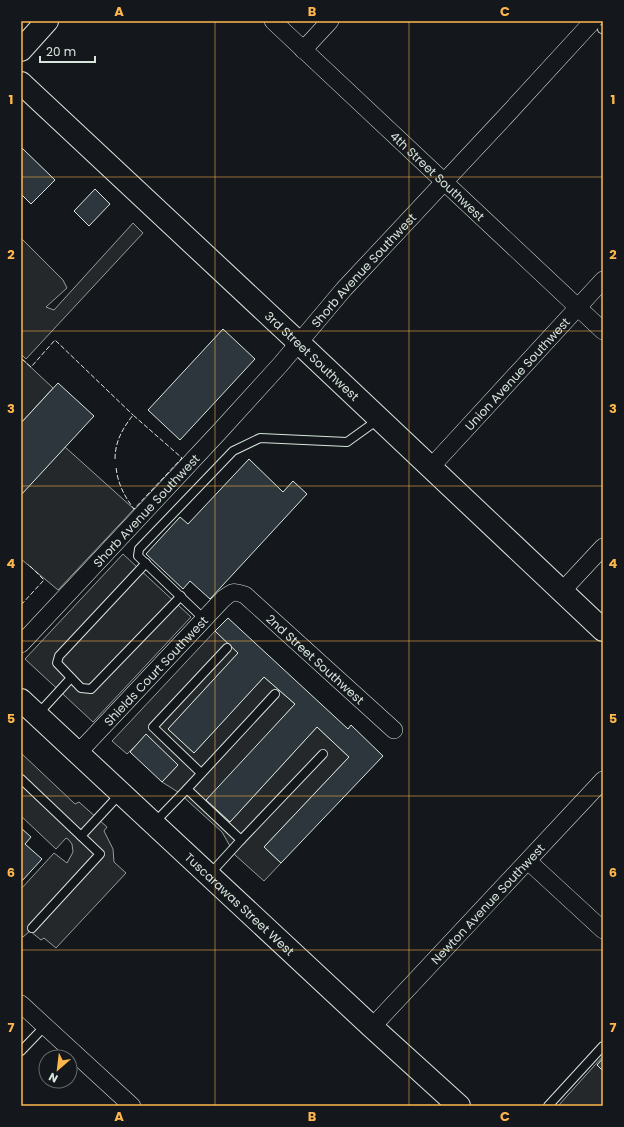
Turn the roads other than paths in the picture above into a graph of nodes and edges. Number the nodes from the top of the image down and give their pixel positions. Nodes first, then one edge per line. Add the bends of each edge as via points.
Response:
1 (47, 21) edge
2 (273, 21) edge
3 (330, 21) edge
4 (593, 21) edge
5 (603, 29) edge
6 (21, 50) edge
7 (303, 50) junction
8 (21, 83) edge
9 (444, 181) junction
10 (603, 280) edge
11 (578, 308) junction
12 (603, 331) edge
13 (298, 342) junction
14 (379, 418) junction
15 (431, 468) junction
16 (603, 547) edge
17 (146, 563) junction
18 (562, 591) junction
19 (235, 592) joint
20 (181, 596) junction
21 (204, 618) junction
22 (603, 630) edge
23 (21, 644) edge
24 (227, 648) dead end
25 (71, 678) junction
26 (275, 694) dead end
27 (21, 700) edge
28 (37, 715) junction
29 (394, 730) dead end
30 (78, 753) junction
31 (323, 754) dead end
32 (201, 773) junction
33 (21, 779) edge
34 (603, 780) edge
35 (187, 788) junction
36 (120, 793) junction
37 (154, 824) junction
38 (81, 836) junction
39 (241, 840) junction
40 (528, 861) junction
41 (208, 875) junction
42 (32, 928) dead end
43 (603, 930) edge
44 (21, 1004) edge
45 (45, 1026) junction
46 (372, 1027) junction
47 (603, 1046) edge
48 (21, 1051) edge
49 (454, 1104) edge
50 (132, 1106) edge
51 (548, 1106) edge

1 - 6 street
2 - 7 street, 4th Street Southwest
3 - 7 street
4 - 5 street
4 - 9 street, Shorb Avenue Southwest
7 - 9 street, 4th Street Southwest
8 - 13 street, 3rd Street Southwest
9 - 11 street, 4th Street Southwest
9 - 13 street, Shorb Avenue Southwest
10 - 11 street, Union Avenue Southwest
11 - 12 street, 4th Street Southwest
11 - 15 street, Union Avenue Southwest
13 - 14 street, 3rd Street Southwest
13 - 23 street, Shorb Avenue Southwest via 220,431
14 - 15 street, 3rd Street Southwest
14 - 17 lane via 346,442 260,438 233,451 139,549 138,556
15 - 18 street, 3rd Street Southwest
16 - 18 street
17 - 20 lane
17 - 25 lane via 59,656 57,663
18 - 22 street, 3rd Street Southwest
19 - 21 street, Shields Court Southwest via 230,593
19 - 29 street, 2nd Street Southwest via 245,595
20 - 21 lane
20 - 25 lane via 91,689 81,688
21 - 30 street, Shields Court Southwest
24 - 32 lane via 153,727
25 - 28 lane
26 - 32 lane
27 - 28 street, Tuscarawas Street West
28 - 30 street, Tuscarawas Street West
30 - 36 street, Tuscarawas Street West
31 - 39 lane
32 - 35 lane
33 - 38 lane
34 - 40 street, Newton Avenue Southwest
35 - 37 lane
35 - 39 lane
36 - 37 street, Tuscarawas Street West
36 - 38 lane
37 - 41 street, Tuscarawas Street West
38 - 42 lane via 100,854
39 - 41 lane
40 - 43 street
40 - 46 street, Newton Avenue Southwest
41 - 46 street, Tuscarawas Street West
44 - 45 street
45 - 48 lane
45 - 50 street
46 - 49 street, Tuscarawas Street West
47 - 51 lane

